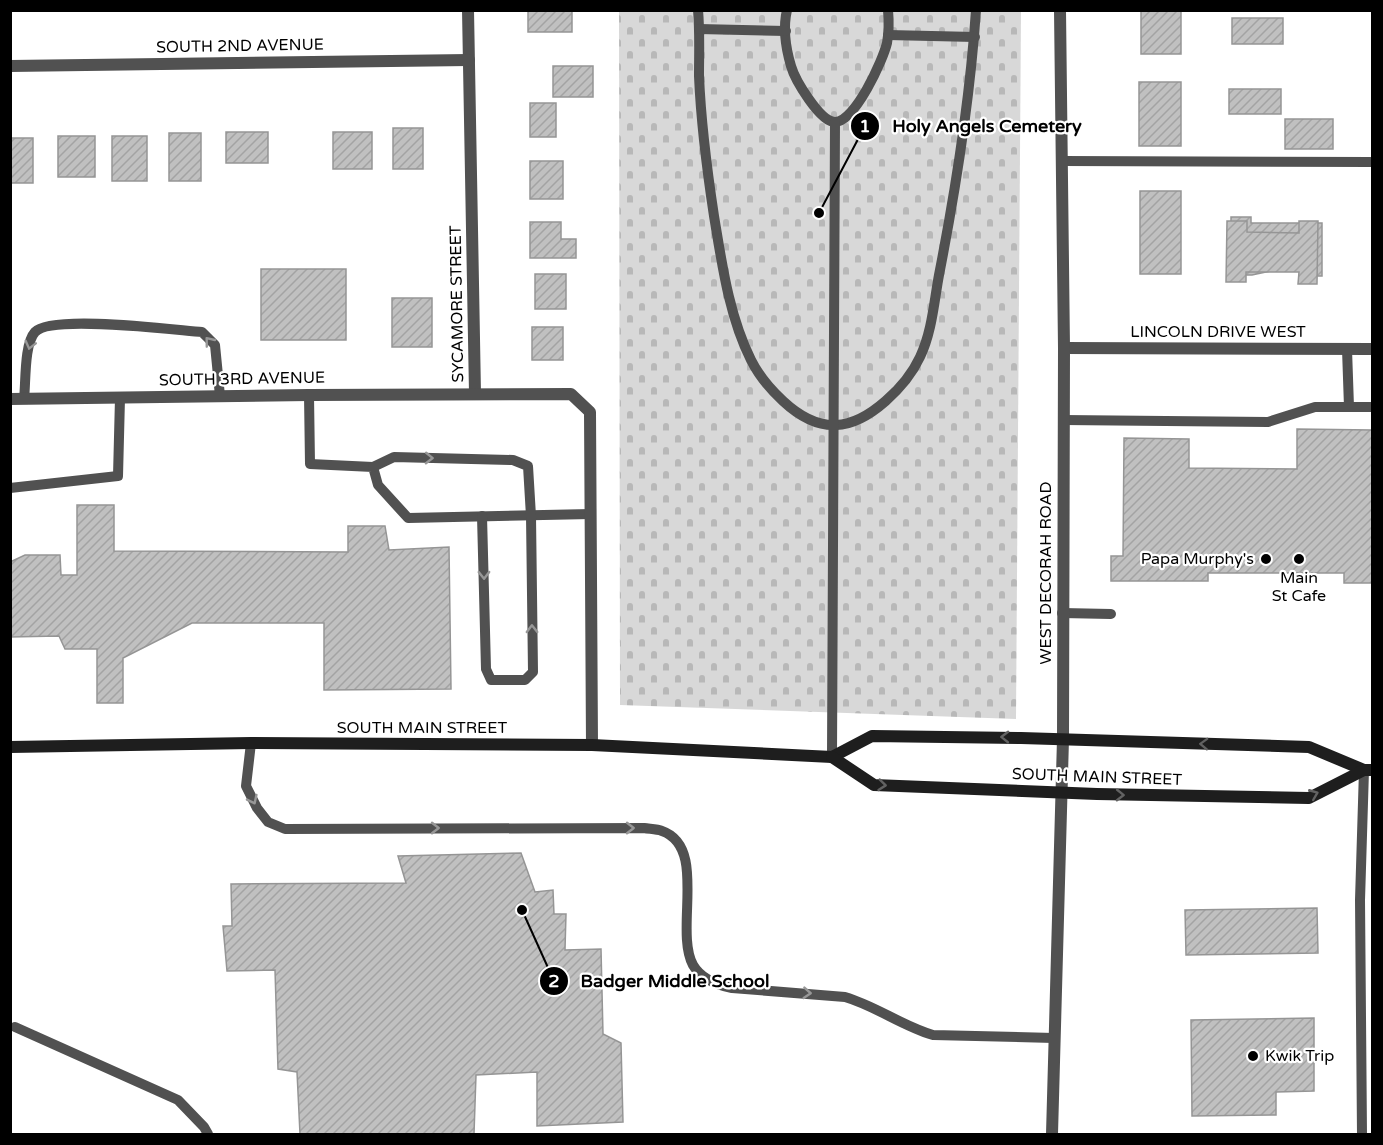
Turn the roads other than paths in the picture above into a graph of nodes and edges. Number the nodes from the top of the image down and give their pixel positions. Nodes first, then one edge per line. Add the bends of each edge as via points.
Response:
1 (468, 10) edge
2 (698, 10) edge
3 (787, 10) edge
4 (888, 10) edge
5 (976, 10) edge
6 (1060, 10) edge
7 (699, 29) junction
8 (786, 31) junction
9 (888, 35) junction
10 (975, 37) junction
11 (469, 60) junction
12 (10, 66) edge
13 (835, 122) junction
14 (1062, 162) junction
15 (1372, 162) edge
16 (1064, 348) junction
17 (1347, 349) junction
18 (1372, 349) edge
19 (475, 393) junction
20 (309, 395) junction
21 (220, 396) junction
22 (120, 398) junction
23 (10, 399) edge
24 (24, 399) junction
25 (1350, 407) junction
26 (1372, 407) edge
27 (1063, 420) junction
28 (834, 425) junction
29 (373, 467) junction
30 (10, 488) edge
31 (591, 514) junction
32 (482, 516) junction
33 (531, 516) junction
34 (1062, 614) junction
35 (1111, 614) dead end
36 (1063, 739) junction
37 (251, 743) junction
38 (592, 745) junction
39 (10, 747) edge
40 (832, 757) junction
41 (1368, 770) edge
42 (1062, 794) junction
43 (15, 1028) dead end
44 (1054, 1038) junction
45 (208, 1134) edge
46 (1052, 1134) edge
47 (1362, 1134) edge

1 - 11 street, SYCAMORE STREET
2 - 7 lane
3 - 8 lane
4 - 9 lane
5 - 10 lane
6 - 14 street, WEST DECORAH ROAD
7 - 8 lane
7 - 28 lane via 699,77 709,182 728,293 743,342 760,376 792,410 813,423
8 - 13 lane via 791,67 797,80 822,115
9 - 10 lane
9 - 13 lane via 864,93 843,120
10 - 28 lane via 947,236 926,342 897,390 859,418
11 - 12 street, SOUTH 2ND AVENUE
11 - 19 street, SYCAMORE STREET
13 - 28 lane
14 - 15 lane
14 - 16 street, WEST DECORAH ROAD
16 - 17 street, LINCOLN DRIVE WEST
16 - 27 street, WEST DECORAH ROAD
17 - 18 street, LINCOLN DRIVE WEST
17 - 25 lane
19 - 20 street, SOUTH 3RD AVENUE
19 - 31 street, SYCAMORE STREET via 571,394 590,412
20 - 21 street, SOUTH 3RD AVENUE
20 - 29 lane via 310,464
21 - 22 street, SOUTH 3RD AVENUE
21 -> 24 lane via 215,345 202,332 92,323 36,330 29,342
22 - 24 street, SOUTH 3RD AVENUE
22 - 30 lane via 118,476
23 - 24 street, SOUTH 3RD AVENUE
25 - 26 lane
25 - 27 lane via 1315,407 1268,422
27 - 34 street, WEST DECORAH ROAD
28 - 40 lane
29 - 32 lane via 378,485 408,518
29 -> 33 lane via 394,457 513,460 528,466
31 - 33 lane
31 - 38 street, SYCAMORE STREET
32 - 33 lane
32 -> 33 lane via 486,669 490,680 525,680 533,672
34 - 35 lane
34 - 36 street, WEST DECORAH ROAD
36 -> 40 main road via 872,736
41 -> 36 main road via 1309,747
36 - 42 street, WEST DECORAH ROAD
37 - 38 main road, SOUTH MAIN STREET
37 - 39 main road, SOUTH MAIN STREET
37 -> 44 lane via 246,786 268,822 285,829 663,831 676,840 686,858 688,950 693,966 717,985 858,1000 933,1035
38 - 40 main road, SOUTH MAIN STREET
40 -> 42 main road, SOUTH MAIN STREET via 874,785
42 -> 41 main road, SOUTH MAIN STREET via 1309,798
41 - 47 lane via 1360,900
42 - 44 street, WEST DECORAH ROAD
43 - 45 lane via 178,1100
44 - 46 street, WEST DECORAH ROAD

